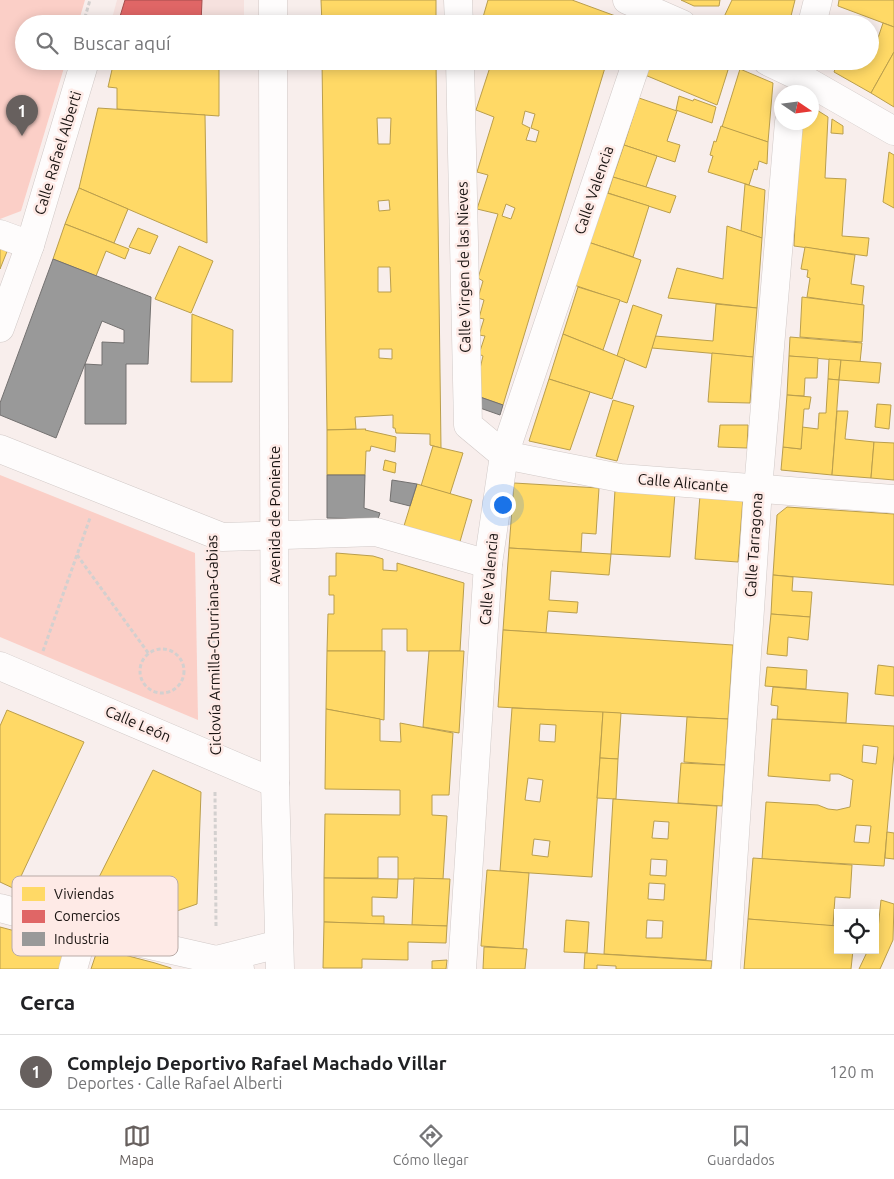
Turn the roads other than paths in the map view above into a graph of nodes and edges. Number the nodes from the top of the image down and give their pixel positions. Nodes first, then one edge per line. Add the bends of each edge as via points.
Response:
1 (273, 0) edge
2 (458, 0) edge
3 (818, 0) edge
4 (640, 8) edge
5 (273, 15) edge
6 (459, 15) edge
7 (658, 15) edge
8 (814, 15) edge
9 (82, 70) edge
10 (273, 70) edge
11 (460, 70) edge
12 (634, 70) edge
13 (784, 70) edge
14 (798, 77) edge
15 (788, 130) edge
16 (894, 131) edge
17 (0, 234) edge
18 (30, 245) junction
19 (0, 328) edge
20 (0, 449) edge
21 (504, 455) junction
22 (758, 489) junction
23 (894, 499) edge
24 (275, 534) junction
25 (488, 564) junction
26 (0, 666) edge
27 (275, 782) junction
28 (178, 952) edge
29 (77, 956) edge
30 (280, 956) edge
31 (228, 964) edge
32 (73, 969) edge
33 (462, 969) edge
34 (726, 969) edge

1 - 5 street
2 - 6 street
3 - 8 street
4 - 7 street
9 - 18 street, Calle Rafael Alberti
10 - 24 street, Avenida de Poniente
11 - 21 street, Calle Virgen de las Nieves via 468,425
12 - 21 street, Calle Valencia
13 - 14 street
14 - 16 street
15 - 22 street, Calle Tarragona
17 - 18 street
18 - 19 street, Calle Rafael Alberti
20 - 24 street via 222,537
21 - 22 street, Calle Alicante via 620,478
21 - 25 street, Calle Valencia
22 - 23 street, Calle Alicante
22 - 34 street, Calle Tarragona
24 - 25 street via 376,532
24 - 27 street, Avenida de Poniente
25 - 33 street, Calle Valencia
26 - 27 street, Calle León
27 - 30 street, Avenida de Poniente
28 - 31 street
29 - 32 street
30 - 31 street

